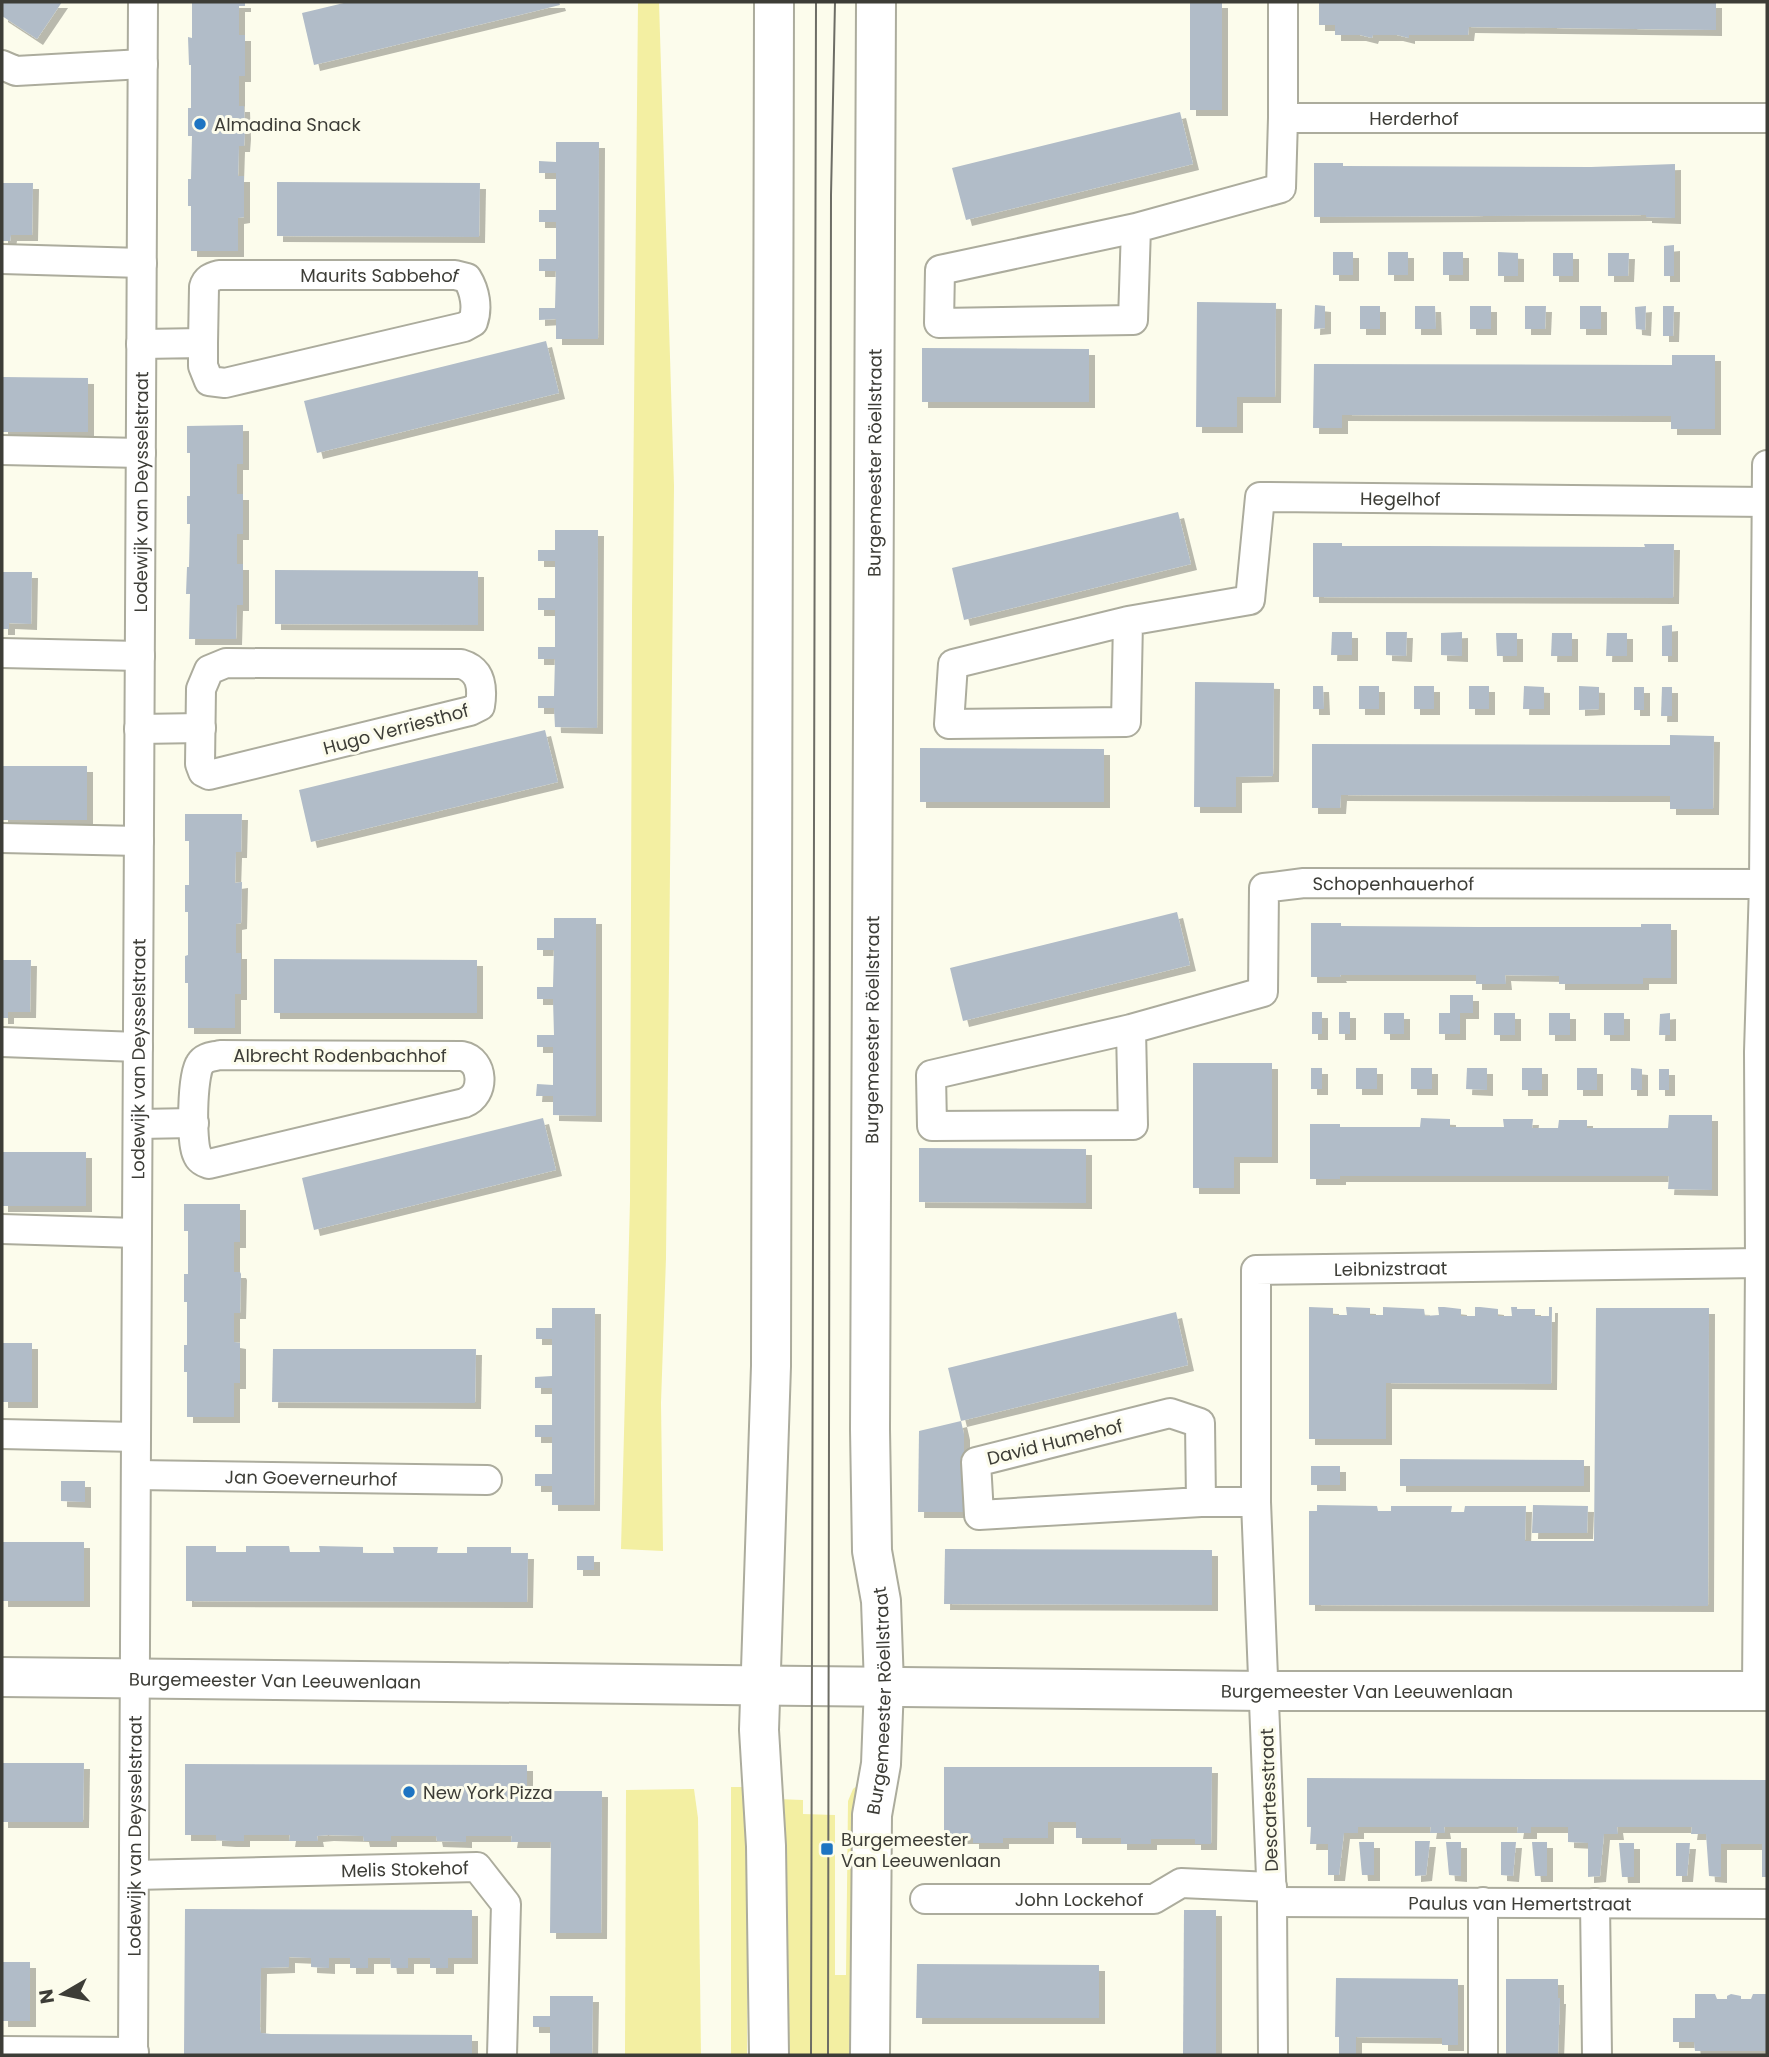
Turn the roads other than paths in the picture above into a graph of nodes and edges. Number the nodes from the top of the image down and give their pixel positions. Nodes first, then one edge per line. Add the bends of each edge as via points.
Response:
1 (143, 2) edge
2 (774, 2) edge
3 (876, 2) edge
4 (1283, 2) edge
5 (143, 64) junction
6 (2, 65) edge
7 (1283, 118) junction
8 (1767, 118) edge
9 (1136, 228) junction
10 (2, 259) edge
11 (142, 263) junction
12 (203, 343) junction
13 (141, 344) junction
14 (2, 450) edge
15 (141, 453) junction
16 (1767, 465) edge
17 (1767, 502) edge
18 (1767, 557) edge
19 (1128, 621) junction
20 (2, 653) edge
21 (140, 656) junction
22 (201, 728) junction
23 (139, 729) junction
24 (2, 838) edge
25 (139, 841) junction
26 (1764, 884) junction
27 (1131, 1029) junction
28 (2, 1042) edge
29 (138, 1047) junction
30 (1763, 1120) edge
31 (194, 1123) junction
32 (138, 1124) junction
33 (2, 1229) edge
34 (137, 1233) junction
35 (1760, 1263) junction
36 (1763, 1389) edge
37 (2, 1434) edge
38 (136, 1437) junction
39 (136, 1475) junction
40 (487, 1480) dead end
41 (1200, 1502) junction
42 (1256, 1502) junction
43 (2, 1677) edge
44 (135, 1680) junction
45 (760, 1684) junction
46 (884, 1685) junction
47 (1265, 1691) junction
48 (1762, 1691) edge
49 (134, 1875) junction
50 (1272, 1894) junction
51 (925, 1899) dead end
52 (1483, 1902) junction
53 (1595, 1903) junction
54 (1767, 1904) edge
55 (2, 2051) edge
56 (133, 2054) edge
57 (502, 2055) edge
58 (769, 2055) edge
59 (870, 2055) edge
60 (1273, 2055) edge
61 (1483, 2055) edge
62 (1597, 2055) edge

1 - 5 street, Lodewijk van Deysselstraat
2 - 45 street via 771,1366
3 - 46 street, Burgemeester Röellstraat via 870,1429 872,1551 881,1601
4 - 7 street
5 - 6 street via 16,71
5 - 11 street, Lodewijk van Deysselstraat
7 - 8 street, Herderhof
7 - 9 street via 1281,188
9 - 9 street via 1133,320 939,323 940,270
10 - 11 street
11 - 13 street, Lodewijk van Deysselstraat
12 - 12 street, Maurits Sabbehof via 205,376 225,383 464,327 473,322 476,313 472,287 467,278 456,275 211,277 204,287
12 - 13 street
13 - 15 street, Lodewijk van Deysselstraat
14 - 15 street
15 - 21 street, Lodewijk van Deysselstraat
16 - 17 street
17 - 18 street
17 - 19 street, Hegelhof via 1260,497 1250,600
18 - 26 street
19 - 19 street, Hegelhof via 1126,722 949,724 953,664
20 - 21 street
21 - 23 street, Lodewijk van Deysselstraat
22 - 22 street, Hugo Verriesthof via 204,678 208,670 226,663 461,664 472,667 481,685 480,706 470,712 217,775 203,772
22 - 23 street
23 - 25 street, Lodewijk van Deysselstraat
24 - 25 street
25 - 29 street, Lodewijk van Deysselstraat
26 - 27 street, Schopenhauerhof via 1304,883 1264,888 1263,992
26 - 30 street
27 - 27 street, Schopenhauerhof via 1133,1125 932,1126 931,1075
28 - 29 street
29 - 32 street, Lodewijk van Deysselstraat
30 - 35 street
31 - 31 street, Albrecht Rodenbachhof via 198,1157 218,1164 464,1103 477,1094 478,1076 474,1061 462,1056 220,1055 199,1064
31 - 32 street
32 - 34 street, Lodewijk van Deysselstraat
33 - 34 street
34 - 38 street, Lodewijk van Deysselstraat
35 - 36 street
35 - 42 street, Leibnizstraat via 1256,1270
36 - 48 street
37 - 38 street
38 - 39 street, Lodewijk van Deysselstraat
39 - 40 street, Jan Goeverneurhof
39 - 44 street, Lodewijk van Deysselstraat
41 - 41 street, David Humehof via 979,1515 976,1462 1170,1413 1200,1423
41 - 42 street, David Humehof
42 - 47 street, Descartesstraat
43 - 44 street, Burgemeester Van Leeuwenlaan
44 - 45 street, Burgemeester Van Leeuwenlaan
44 - 49 street, Lodewijk van Deysselstraat
45 - 46 street, Burgemeester Van Leeuwenlaan
45 - 58 street
46 - 47 street, Burgemeester Van Leeuwenlaan
46 - 59 street, Burgemeester Röellstraat via 881,1764 872,1815
47 - 48 street, Burgemeester Van Leeuwenlaan
47 - 50 street, Descartesstraat
49 - 56 street, Lodewijk van Deysselstraat
49 - 57 street, Melis Stokehof via 477,1867 506,1904
50 - 51 street, John Lockehof via 1181,1883 1154,1899
50 - 52 street, Paulus van Hemertstraat
50 - 60 street, Descartesstraat
52 - 53 street, Paulus van Hemertstraat
52 - 61 street
53 - 54 street, Paulus van Hemertstraat
53 - 62 street
55 - 56 street

